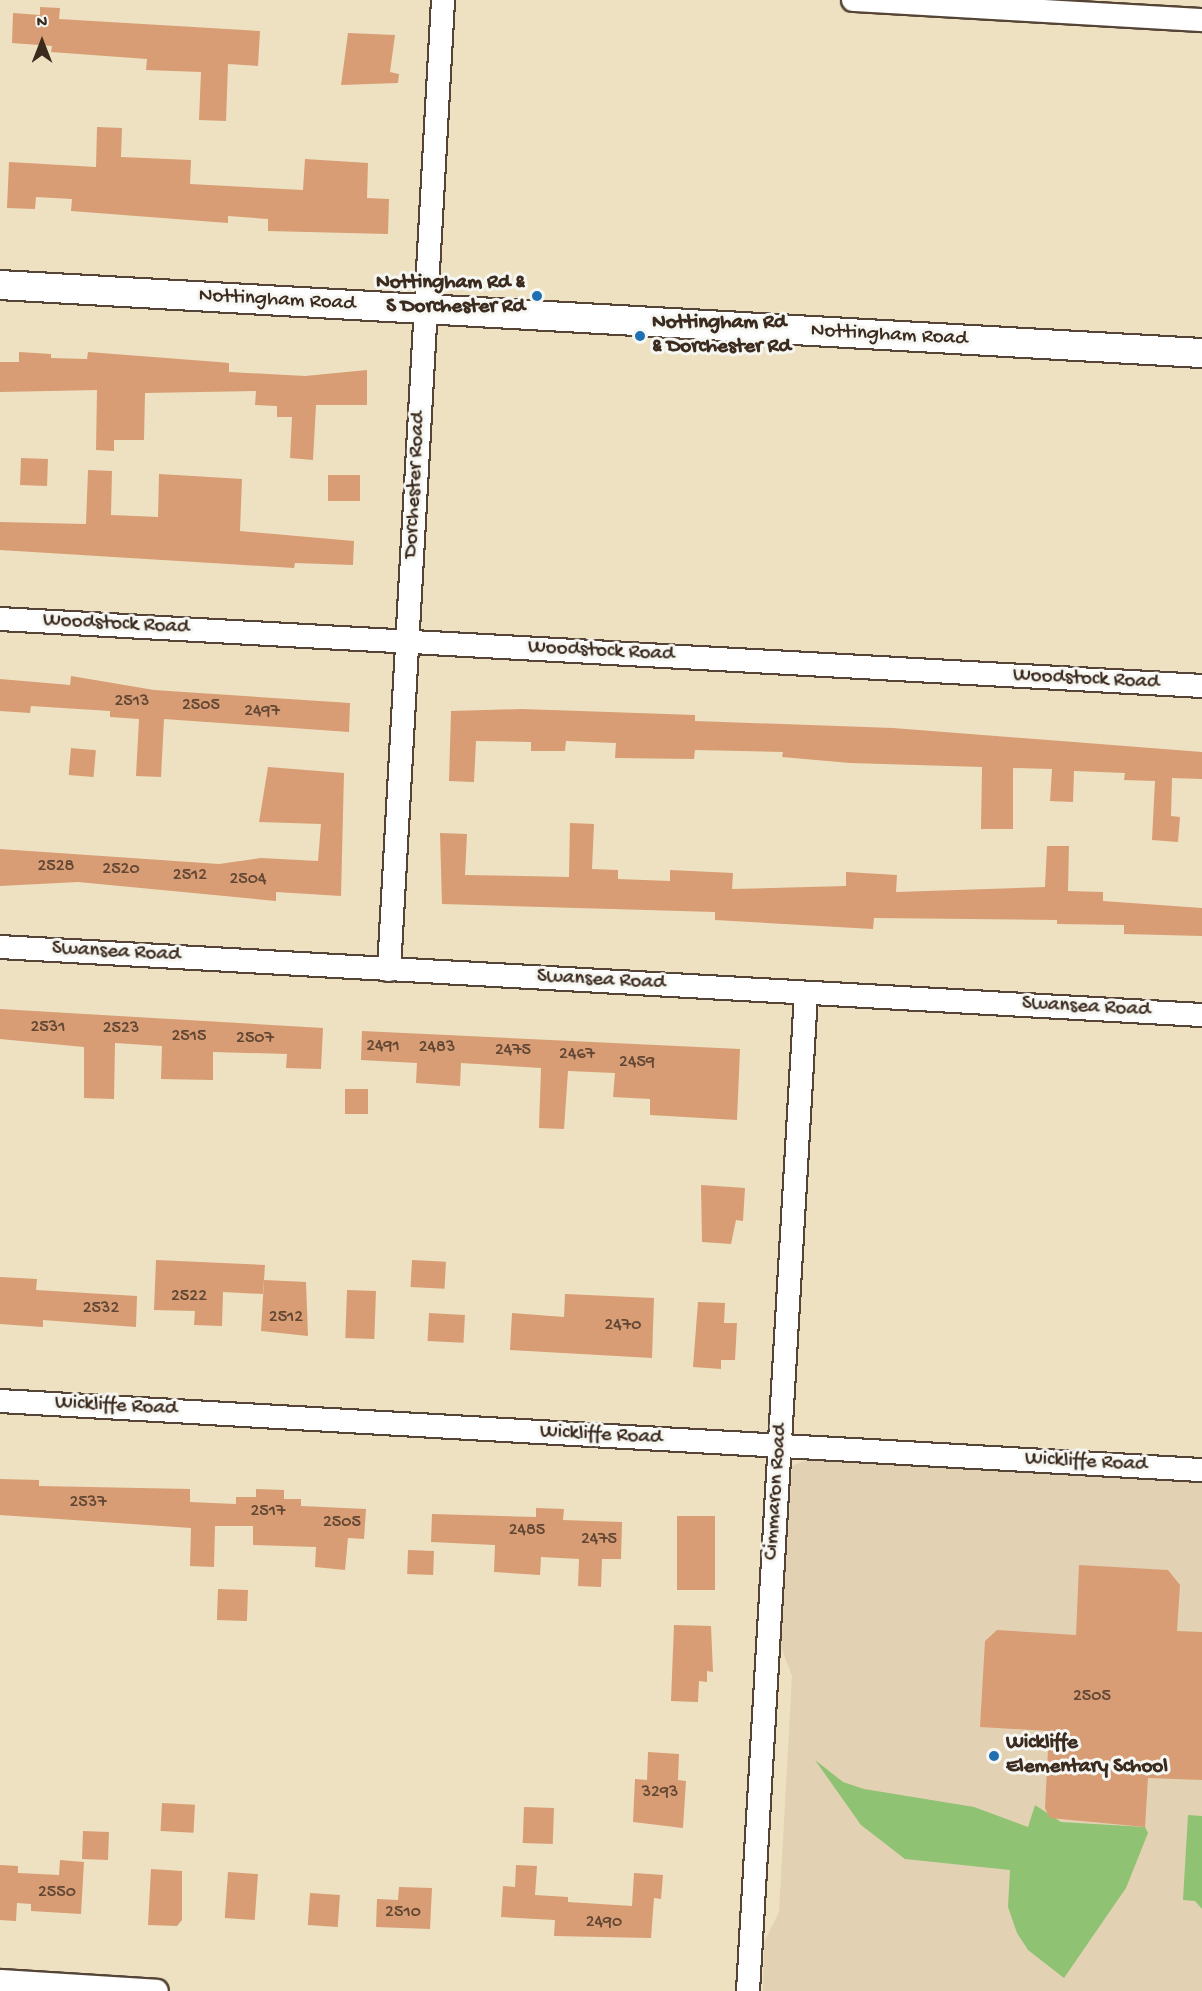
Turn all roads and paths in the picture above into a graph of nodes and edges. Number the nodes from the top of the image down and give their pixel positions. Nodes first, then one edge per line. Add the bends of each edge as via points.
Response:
1 (443, 0) edge
2 (853, 0) edge
3 (1202, 20) edge
4 (0, 285) edge
5 (424, 310) junction
6 (1202, 353) edge
7 (0, 619) edge
8 (407, 642) junction
9 (1202, 686) edge
10 (0, 946) edge
11 (389, 970) junction
12 (807, 993) junction
13 (1202, 1014) edge
14 (0, 1401) edge
15 (780, 1447) junction
16 (1202, 1470) edge
17 (0, 1981) edge
18 (157, 1991) edge
19 (748, 1991) edge

1 - 5 street, Dorchester Road
2 - 3 street
4 - 5 street, Nottingham Road
5 - 6 street, Nottingham Road
5 - 8 street, Dorchester Road
7 - 8 street, Woodstock Road
8 - 9 street, Woodstock Road
8 - 11 street, Dorchester Road
10 - 11 street, Swansea Road
11 - 12 street, Swansea Road
12 - 13 street, Swansea Road
12 - 15 street, Cimmaron Road
14 - 15 street, Wickliffe Road
15 - 16 street, Wickliffe Road
15 - 19 street, Cimmaron Road
17 - 18 street

